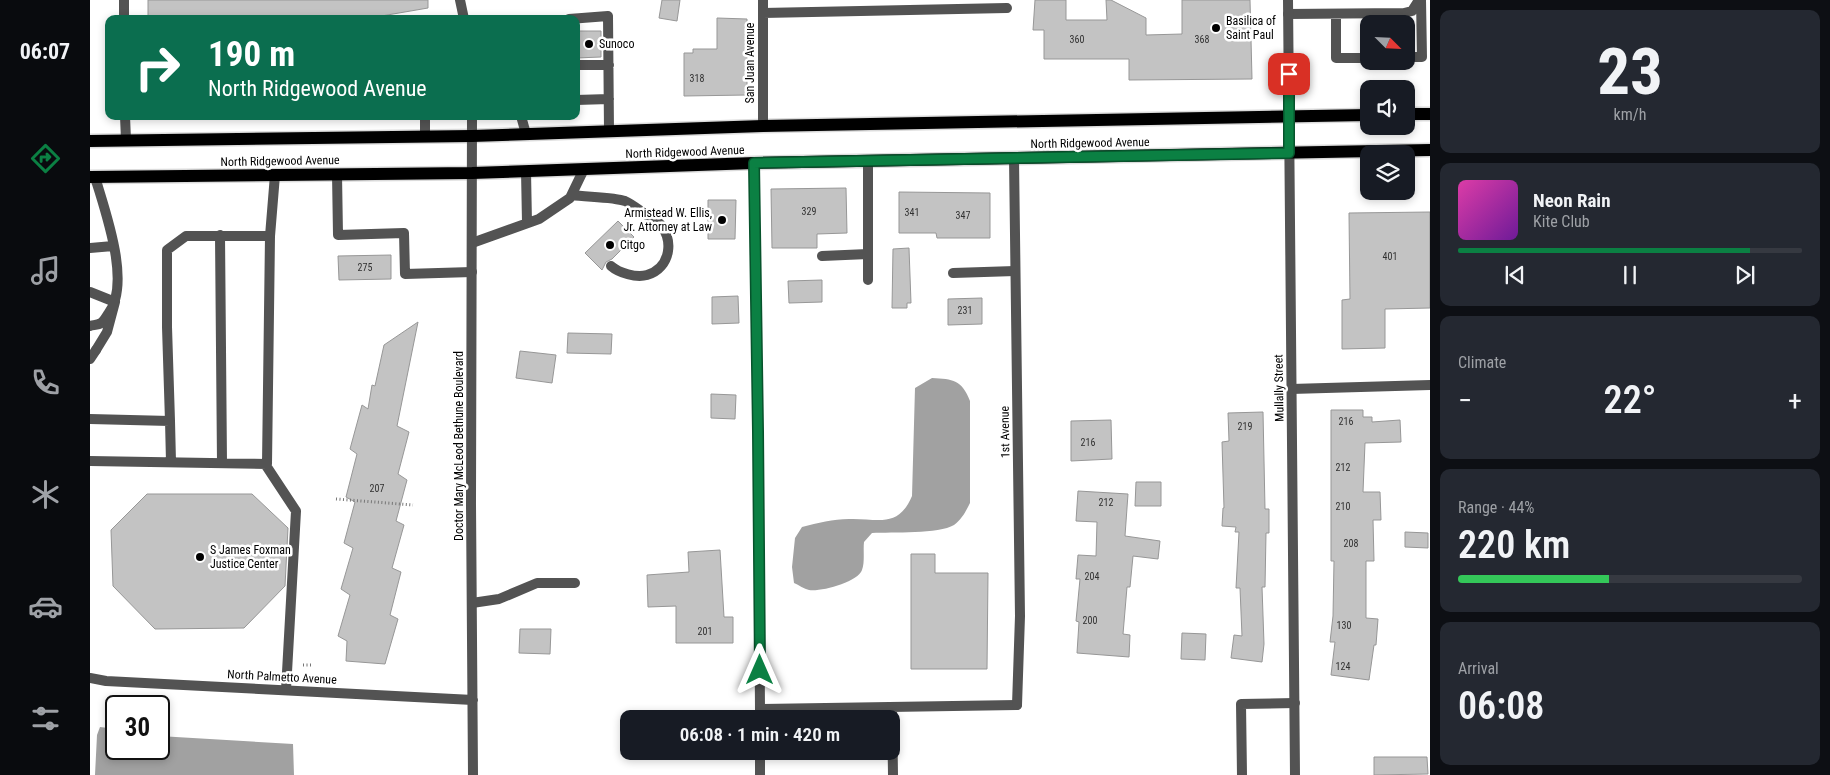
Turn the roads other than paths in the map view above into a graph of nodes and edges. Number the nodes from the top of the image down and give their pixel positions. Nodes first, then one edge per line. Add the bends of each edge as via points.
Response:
1 (124, 0) edge
2 (460, 0) edge
3 (763, 0) edge
4 (1288, 0) edge
5 (1420, 0) edge
6 (1007, 8) dead end
7 (763, 13) junction
8 (1288, 14) junction
9 (1336, 14) junction
10 (124, 15) edge
11 (463, 15) edge
12 (580, 18) edge
13 (1415, 57) edge
14 (1360, 58) edge
15 (580, 64) edge
16 (609, 65) junction
17 (609, 99) junction
18 (580, 100) edge
19 (1415, 114) edge
20 (1430, 114) edge
21 (1360, 115) edge
22 (1289, 116) junction
23 (125, 120) edge
24 (425, 120) edge
25 (472, 120) edge
26 (522, 120) edge
27 (763, 126) junction
28 (609, 131) junction
29 (526, 134) junction
30 (472, 136) junction
31 (425, 137) junction
32 (126, 140) junction
33 (90, 141) edge
34 (1430, 150) edge
35 (1289, 153) junction
36 (1014, 158) junction
37 (868, 160) junction
38 (754, 163) junction
39 (584, 169) junction
40 (526, 171) junction
41 (472, 173) junction
42 (337, 174) junction
43 (275, 175) junction
44 (93, 177) edge
45 (572, 195) junction
46 (527, 224) junction
47 (220, 235) junction
48 (270, 236) junction
49 (472, 243) junction
50 (113, 246) junction
51 (90, 248) edge
52 (868, 254) junction
53 (822, 256) dead end
54 (611, 266) dead end
55 (1015, 271) junction
56 (472, 272) junction
57 (953, 273) dead end
58 (868, 280) dead end
59 (90, 292) edge
60 (115, 302) junction
61 (90, 326) edge
62 (93, 355) edge
63 (1430, 385) edge
64 (1291, 388) junction
65 (90, 419) edge
66 (170, 421) junction
67 (90, 461) edge
68 (171, 462) junction
69 (222, 463) junction
70 (265, 464) junction
71 (575, 583) dead end
72 (472, 602) junction
73 (90, 678) edge
74 (286, 690) junction
75 (473, 700) junction
76 (1295, 703) junction
77 (892, 707) junction
78 (760, 710) edge
79 (835, 710) edge
80 (760, 760) edge
81 (473, 775) edge
82 (760, 775) edge
83 (893, 775) edge
84 (1242, 775) edge
85 (1296, 775) edge

1 - 10 street
2 - 11 street
3 - 7 street, San Juan Avenue
4 - 8 street, Mullally Street
5 - 9 street via 1412,11 1404,13
5 - 13 street via 1422,57
6 - 7 street
7 - 27 street, San Juan Avenue
8 - 9 street
8 - 22 street, Mullally Street
9 - 14 street via 1336,58
12 - 16 street via 608,16
15 - 16 street
16 - 17 street
17 - 18 street
17 - 28 street
19 - 20 main road
21 - 22 main road, North Ridgewood Avenue
22 - 27 main road, North Ridgewood Avenue
22 - 35 street, Mullally Street
23 - 32 street
24 - 31 street
25 - 30 street, Doctor Mary McLeod Bethune Boulevard
26 - 29 street
27 - 28 main road, North Ridgewood Avenue
28 - 29 main road, North Ridgewood Avenue
29 - 30 main road, North Ridgewood Avenue
30 - 31 main road, North Ridgewood Avenue
30 - 41 street, Doctor Mary McLeod Bethune Boulevard
31 - 32 main road, North Ridgewood Avenue
32 - 33 main road, North Ridgewood Avenue
34 - 35 main road, North Ridgewood Avenue
35 - 36 main road, North Ridgewood Avenue
35 - 64 street, Mullally Street
36 - 37 main road, North Ridgewood Avenue
36 - 55 street, 1st Avenue
37 - 38 main road, North Ridgewood Avenue
37 - 52 street
38 - 39 main road, North Ridgewood Avenue
38 - 78 street
39 - 40 main road, North Ridgewood Avenue
39 - 45 street
40 - 41 main road, North Ridgewood Avenue
40 - 46 street
41 - 42 main road, North Ridgewood Avenue
41 - 49 street, Doctor Mary McLeod Bethune Boulevard
42 - 43 main road, North Ridgewood Avenue
42 - 56 street via 338,235 404,233 405,274
43 - 44 main road, North Ridgewood Avenue
43 - 48 street
44 - 50 street
45 - 46 street
45 - 54 street via 626,201 659,223 669,240 666,260 647,275 617,271
46 - 49 street
47 - 48 street
47 - 66 street via 186,236 167,250
47 - 69 street
48 - 70 street
49 - 56 street, Doctor Mary McLeod Bethune Boulevard
50 - 51 street
50 - 60 street via 119,272
52 - 53 street
52 - 58 street
55 - 57 street
55 - 77 street, 1st Avenue via 1020,616 1017,706
56 - 72 street, Doctor Mary McLeod Bethune Boulevard
59 - 60 street
60 - 61 street via 102,323
60 - 62 street via 107,332
63 - 64 street
64 - 76 street, Mullally Street
65 - 66 street
66 - 68 street
67 - 68 street
68 - 69 street
69 - 70 street
70 - 74 street via 296,511
71 - 72 street via 537,583 499,598
72 - 75 street, Doctor Mary McLeod Bethune Boulevard
73 - 74 street, North Palmetto Avenue
74 - 75 street, North Palmetto Avenue
75 - 81 street, Doctor Mary McLeod Bethune Boulevard
76 - 84 street via 1241,704
76 - 85 street, Mullally Street
77 - 79 street
77 - 83 street
80 - 82 street

